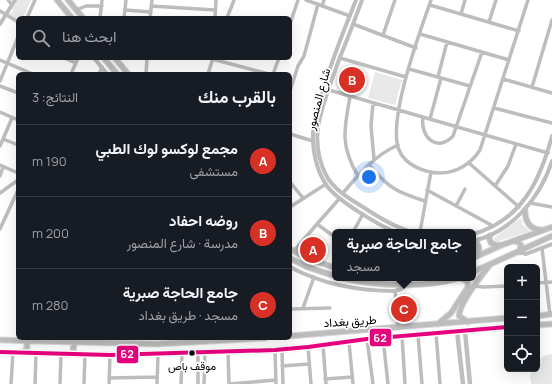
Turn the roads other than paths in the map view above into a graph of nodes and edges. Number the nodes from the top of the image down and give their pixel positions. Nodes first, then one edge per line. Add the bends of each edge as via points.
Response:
1 (8, 0) edge
2 (15, 0) edge
3 (35, 0) edge
4 (58, 0) edge
5 (68, 0) edge
6 (102, 0) edge
7 (126, 0) edge
8 (152, 0) edge
9 (216, 0) edge
10 (234, 0) edge
11 (298, 0) edge
12 (306, 0) edge
13 (324, 0) edge
14 (356, 0) edge
15 (362, 0) edge
16 (395, 0) edge
17 (431, 0) edge
18 (465, 0) edge
19 (496, 0) edge
20 (528, 0) edge
21 (12, 5) junction
22 (320, 5) junction
23 (430, 5) junction
24 (102, 6) junction
25 (151, 6) junction
26 (76, 10) junction
27 (125, 10) junction
28 (215, 10) junction
29 (0, 11) edge
30 (151, 12) junction
31 (6, 14) junction
32 (461, 14) junction
33 (28, 16) edge
34 (70, 16) edge
35 (81, 16) edge
36 (100, 16) edge
37 (124, 16) edge
38 (150, 16) edge
39 (215, 16) edge
40 (229, 16) edge
41 (350, 16) junction
42 (292, 18) edge
43 (552, 20) edge
44 (16, 21) edge
45 (489, 22) junction
46 (0, 24) edge
47 (352, 24) junction
48 (519, 30) junction
49 (550, 31) edge
50 (420, 34) junction
51 (383, 35) junction
52 (447, 42) junction
53 (16, 43) edge
54 (416, 48) junction
55 (482, 52) junction
56 (340, 58) junction
57 (0, 60) edge
58 (69, 60) edge
59 (77, 60) edge
60 (96, 60) edge
61 (106, 60) edge
62 (117, 60) edge
63 (121, 60) edge
64 (147, 60) edge
65 (213, 60) edge
66 (217, 60) edge
67 (278, 60) edge
68 (509, 60) junction
69 (7, 63) junction
70 (76, 63) junction
71 (120, 64) junction
72 (102, 67) junction
73 (410, 68) junction
74 (28, 72) edge
75 (72, 72) edge
76 (100, 72) edge
77 (106, 72) edge
78 (115, 72) edge
79 (126, 72) edge
80 (146, 72) edge
81 (209, 72) edge
82 (261, 72) edge
83 (274, 72) edge
84 (406, 77) junction
85 (440, 77) junction
86 (503, 79) junction
87 (292, 80) edge
88 (0, 81) edge
89 (0, 86) edge
90 (470, 86) junction
91 (532, 88) junction
92 (328, 90) junction
93 (16, 92) edge
94 (552, 93) edge
95 (350, 97) junction
96 (373, 103) junction
97 (494, 108) junction
98 (398, 110) junction
99 (0, 112) edge
100 (12, 118) junction
101 (423, 118) junction
102 (16, 119) edge
103 (430, 119) junction
104 (552, 123) edge
105 (457, 127) junction
106 (292, 135) edge
107 (485, 135) junction
108 (552, 136) edge
109 (3, 139) junction
110 (313, 141) junction
111 (16, 144) edge
112 (516, 144) junction
113 (398, 145) junction
114 (0, 146) edge
115 (548, 153) junction
116 (374, 159) junction
117 (552, 161) edge
118 (469, 163) junction
119 (368, 165) junction
120 (2, 166) edge
121 (16, 172) edge
122 (431, 172) junction
123 (0, 176) edge
124 (358, 176) junction
125 (16, 181) edge
126 (292, 184) edge
127 (326, 184) junction
128 (495, 186) junction
129 (465, 188) dead end
130 (427, 190) junction
131 (0, 192) edge
132 (343, 193) junction
133 (16, 194) edge
134 (303, 198) junction
135 (340, 198) junction
136 (13, 201) junction
137 (16, 202) edge
138 (425, 202) junction
139 (530, 203) junction
140 (292, 206) edge
141 (456, 206) junction
142 (519, 207) junction
143 (552, 207) edge
144 (525, 210) junction
145 (363, 214) junction
146 (375, 215) junction
147 (373, 220) junction
148 (317, 224) junction
149 (493, 226) junction
150 (552, 227) edge
151 (0, 229) edge
152 (355, 229) edge
153 (389, 229) edge
154 (404, 229) edge
155 (420, 229) edge
156 (544, 230) junction
157 (476, 233) edge
158 (332, 235) dead end
159 (490, 236) junction
160 (552, 236) edge
161 (476, 240) edge
162 (513, 241) junction
163 (476, 243) edge
164 (552, 244) edge
165 (502, 245) junction
166 (542, 248) junction
167 (292, 250) edge
168 (519, 252) junction
169 (476, 254) edge
170 (476, 257) edge
171 (292, 259) edge
172 (490, 266) junction
173 (332, 267) edge
174 (292, 270) edge
175 (552, 270) edge
176 (476, 271) edge
177 (546, 272) junction
178 (332, 275) edge
179 (314, 277) junction
180 (365, 281) edge
181 (444, 281) edge
182 (466, 281) edge
183 (547, 282) junction
184 (552, 282) edge
185 (540, 283) edge
186 (407, 284) junction
187 (474, 286) junction
188 (504, 286) edge
189 (395, 291) junction
190 (303, 308) junction
191 (330, 308) dead end
192 (292, 309) edge
193 (551, 314) edge
194 (540, 316) edge
195 (504, 318) edge
196 (469, 322) junction
197 (552, 324) edge
198 (436, 325) junction
199 (540, 325) edge
200 (504, 327) edge
201 (398, 328) junction
202 (465, 331) junction
203 (457, 332) junction
204 (436, 333) junction
205 (418, 335) junction
206 (292, 336) edge
207 (402, 336) junction
208 (383, 338) junction
209 (367, 339) junction
210 (0, 340) edge
211 (44, 340) edge
212 (82, 340) edge
213 (181, 340) edge
214 (204, 340) edge
215 (26, 341) junction
216 (107, 341) edge
217 (132, 341) edge
218 (156, 341) edge
219 (75, 342) junction
220 (349, 342) junction
221 (323, 346) junction
222 (308, 347) junction
223 (274, 350) junction
224 (282, 350) junction
225 (0, 352) edge
226 (205, 352) junction
227 (228, 352) junction
228 (13, 353) junction
229 (23, 353) junction
230 (36, 353) junction
231 (182, 353) junction
232 (198, 353) junction
233 (61, 354) junction
234 (75, 354) junction
235 (85, 354) junction
236 (158, 354) junction
237 (110, 355) junction
238 (282, 359) junction
239 (198, 360) junction
240 (275, 360) junction
241 (205, 361) junction
242 (310, 364) junction
243 (282, 366) junction
244 (157, 377) junction
245 (352, 377) junction
246 (109, 378) junction
247 (325, 379) junction
248 (276, 382) edge
249 (11, 384) edge
250 (35, 384) edge
251 (60, 384) edge
252 (84, 384) edge
253 (109, 384) edge
254 (157, 384) edge
255 (181, 384) edge
256 (198, 384) edge
257 (204, 384) edge
258 (228, 384) edge
259 (283, 384) edge
260 (311, 384) edge
261 (326, 384) edge
262 (353, 384) edge
263 (373, 384) edge
264 (388, 384) edge
265 (405, 384) edge
266 (422, 384) edge
267 (440, 384) edge
268 (463, 384) edge
269 (470, 384) edge

1 - 21 street
2 - 21 street
3 - 33 street
4 - 34 main road
5 - 26 main road
6 - 24 street
7 - 27 street
8 - 25 street
9 - 28 street
10 - 40 street
11 - 42 street
12 - 22 street
13 - 22 street
14 - 41 street, شارع المنصور
15 - 47 street, شارع المنصور
16 - 51 street
17 - 23 street
18 - 32 street
19 - 45 street
20 - 48 street
21 - 31 street
22 - 41 street
22 - 87 street via 304,56
23 - 32 street
23 - 50 street
24 - 26 street via 86,6
24 - 36 street
25 - 28 street
25 - 30 street
26 - 35 main road
27 - 30 street
27 - 37 street
28 - 39 street
29 - 31 street
30 - 38 street
31 - 44 street
31 - 46 street
32 - 45 street
41 - 110 street, شارع المنصور via 328,73 314,125
43 - 49 street
45 - 48 street
47 - 51 street
47 - 56 street, شارع المنصور
48 - 68 street
49 - 91 street
50 - 52 street
50 - 54 street
51 - 54 street
52 - 55 street
52 - 85 street
53 - 69 street
54 - 73 street
55 - 68 street
55 - 90 street
56 - 84 street
56 - 92 street, شارع المنصور
57 - 69 street
58 - 70 street
59 - 70 street
60 - 72 street
61 - 78 main road
62 - 71 main road
63 - 71 street
64 - 80 street
65 - 81 street
66 - 82 street
67 - 83 street
68 - 86 street
69 - 74 street
69 - 88 street
70 - 75 street
71 - 79 main road
72 - 76 street
72 - 77 street
73 - 84 street
73 - 85 street
84 - 98 street
85 - 90 street
85 - 103 street
86 - 91 street
86 - 97 street
89 - 93 street
90 - 105 street
91 - 94 street
92 - 95 street
92 - 132 street, شارع المنصور via 318,128 318,147 326,175
95 - 96 street
95 - 124 street via 345,142 348,159
96 - 98 street
96 - 116 street via 371,126
97 - 104 street
97 - 107 street
98 - 101 street
98 - 113 street
99 - 100 street
100 - 102 street
100 - 109 street
101 - 103 street
101 - 105 street via 422,128 425,135 436,142 450,139
103 - 105 street
105 - 107 street
106 - 110 street
107 - 112 street
107 - 118 street via 478,153
108 - 115 street
109 - 111 street
109 - 114 street
110 - 127 street, شارع المنصور via 318,169
112 - 115 street
112 - 128 street via 508,166
113 - 116 street
113 - 122 street via 402,156 409,163
115 - 142 street via 539,176
116 - 119 street
117 - 139 street via 544,182
118 - 122 street via 450,172
118 - 128 street
119 - 124 street
119 - 138 street via 392,188
120 - 121 street
120 - 123 street
122 - 130 street
124 - 132 street
125 - 131 street
126 - 134 street
127 - 134 street
127 - 135 street, شارع المنصور
128 - 142 street
129 - 141 street
130 - 138 street
130 - 141 street
132 - 146 street, شارع المنصور
133 - 136 street
134 - 140 street
135 - 145 street, شارع المنصور
135 - 148 street
136 - 137 street
136 - 151 street
138 - 155 street
139 - 143 street
139 - 144 street
141 - 149 street
142 - 149 street
144 - 156 main road via 530,226
144 - 159 street via 510,224
145 - 147 street, شارع المنصور
145 - 152 street
146 - 147 street
146 - 154 street, شارع المنصور
147 - 153 street, شارع المنصور
148 - 158 street
148 - 167 street
149 - 157 street
150 - 156 main road
156 - 162 main road
159 - 161 street
159 - 165 main road via 491,243
160 - 168 main road
162 - 165 main road
162 - 168 main road via 521,245
163 - 169 main road via 479,250
164 - 166 street
165 - 170 main road
166 - 168 street via 526,254
166 - 177 street
167 - 173 main road
168 - 172 main road
171 - 178 main road
172 - 176 main road
172 - 187 main road
174 - 179 street
175 - 177 street
177 - 183 street
179 - 189 street via 353,288
179 - 190 street
180 - 186 main road
181 - 186 main road
182 - 198 main road via 466,290 448,316
183 - 184 street
183 - 185 street
183 - 193 street
186 - 189 street
187 - 188 street
187 - 196 main road via 459,314 460,318
189 - 201 street
190 - 191 street
190 - 192 street
193 - 194 main road
195 - 196 main road, طريق بغداد
196 - 198 main road, طريق بغداد
197 - 199 main road
198 - 201 main road, طريق بغداد
200 - 202 main road, طريق بغداد
201 - 206 main road, طريق بغداد
202 - 203 main road, طريق بغداد
202 - 269 main road
203 - 204 main road, طريق بغداد
203 - 268 main road
204 - 205 main road, طريق بغداد
204 - 267 street
205 - 207 main road, طريق بغداد
205 - 266 street
207 - 208 main road, طريق بغداد
207 - 265 street
208 - 209 main road, طريق بغداد
208 - 264 street
209 - 220 main road, طريق بغداد
209 - 263 street
210 - 215 main road
211 - 215 main road
211 - 219 main road
212 - 216 main road
212 - 219 main road
213 - 214 main road
213 - 218 main road
215 - 229 main road via 27,348
216 - 217 main road
217 - 218 main road
219 - 234 main road
220 - 221 main road, طريق بغداد
220 - 245 street
221 - 222 main road, طريق بغداد
221 - 247 street
222 - 224 main road, طريق بغداد
222 - 242 street
223 - 224 main road, طريق بغداد
223 - 227 main road, طريق بغداد
223 - 240 street
224 - 238 street
225 - 228 main road, طريق بغداد
226 - 227 main road, طريق بغداد
226 - 232 main road, طريق بغداد
226 - 241 street
227 - 258 street
228 - 229 main road, طريق بغداد
228 - 249 street
229 - 230 main road, طريق بغداد
230 - 233 main road, طريق بغداد
230 - 250 street
231 - 232 main road, طريق بغداد
231 - 236 main road, طريق بغداد
231 - 255 street
232 - 239 street
233 - 234 main road, طريق بغداد
233 - 251 street
234 - 235 main road, طريق بغداد
235 - 237 main road, طريق بغداد
235 - 252 street
236 - 237 main road, طريق بغداد
236 - 244 street
237 - 246 street
238 - 240 street
238 - 243 street
239 - 241 street via 203,358
239 - 256 street
240 - 248 street
241 - 257 street
242 - 243 street
242 - 260 street
243 - 259 street
244 - 246 street
244 - 254 street
245 - 247 street
245 - 262 street
246 - 253 street
247 - 261 street
248 - 258 street

